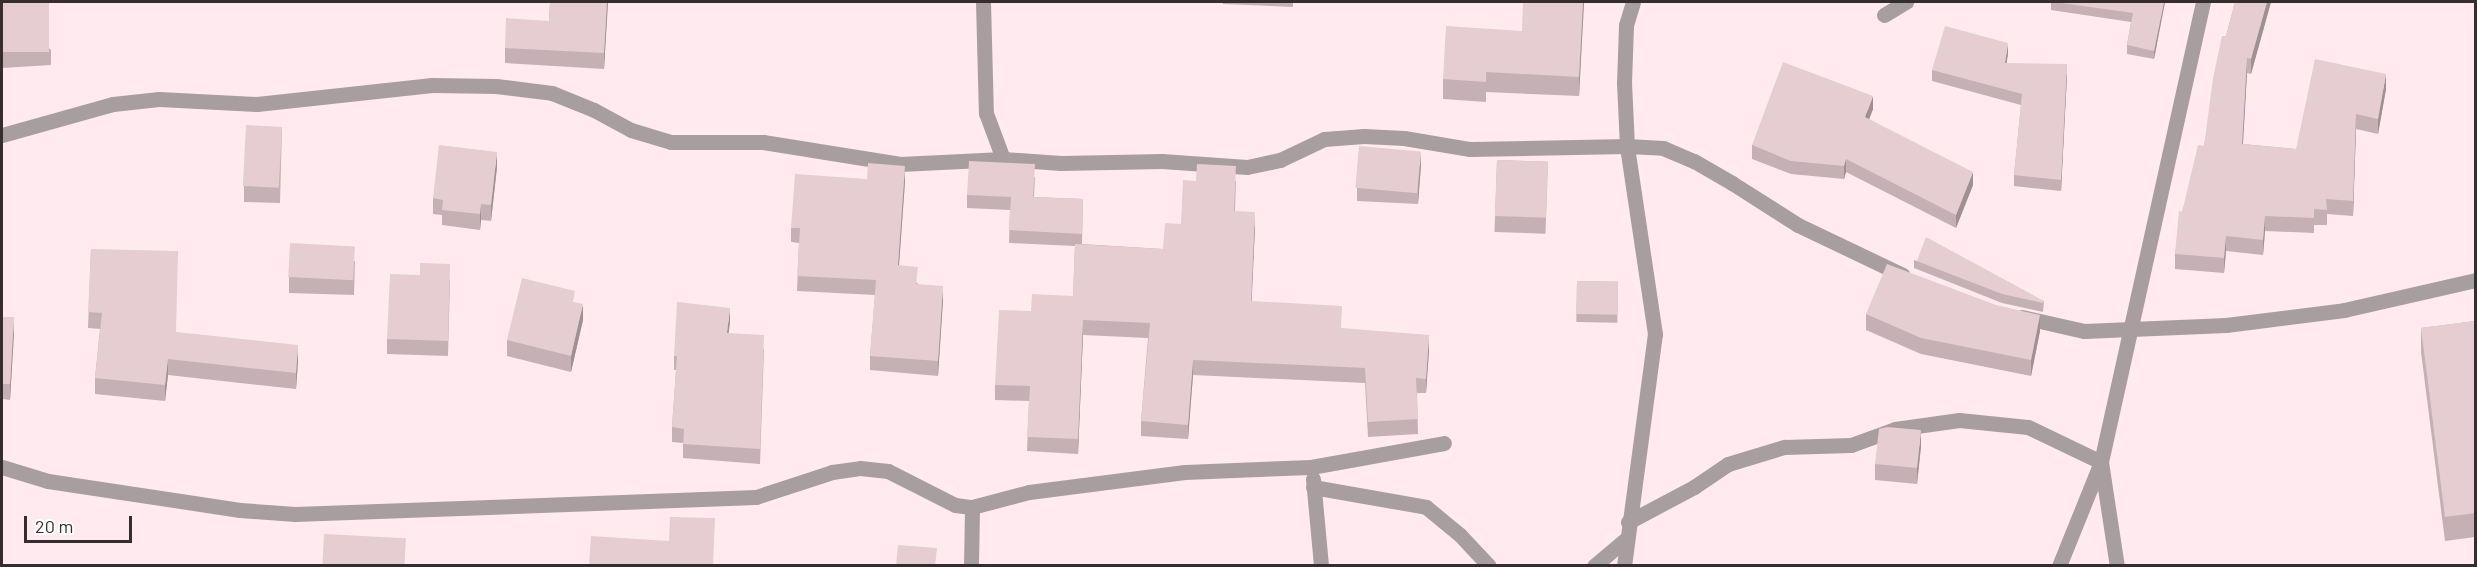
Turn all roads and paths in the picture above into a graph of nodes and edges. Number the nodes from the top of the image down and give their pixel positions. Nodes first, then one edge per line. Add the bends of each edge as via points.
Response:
1 (983, 2) edge
2 (1633, 2) edge
3 (1906, 2) edge
4 (2203, 2) edge
5 (1884, 15) dead end
6 (2, 135) edge
7 (1627, 146) junction
8 (1003, 159) junction
9 (2475, 280) edge
10 (1922, 283) edge
11 (2009, 315) edge
12 (2128, 329) junction
13 (1444, 443) dead end
14 (2101, 462) junction
15 (2, 467) edge
16 (1311, 467) junction
17 (1313, 487) junction
18 (972, 507) junction
19 (1628, 522) junction
20 (1626, 539) junction
21 (971, 566) edge
22 (1321, 566) edge
23 (1489, 566) edge
24 (1594, 566) edge
25 (1624, 566) edge
26 (2060, 566) edge
27 (2117, 566) edge

1 - 8 street via 986,113
2 - 7 street via 1626,25
3 - 5 street
4 - 12 street
6 - 8 street via 113,104 159,99 257,104 432,85 496,86 552,93 631,130 671,142 763,142 900,164
7 - 8 street via 1470,149 1364,136 1324,139 1280,160 1247,167 1162,161 1061,163
7 - 10 street via 1663,148 1694,161 1798,225
7 - 19 street via 1655,334
9 - 12 street via 2343,310 2226,325
11 - 12 street via 2084,331
12 - 14 street
13 - 16 street
14 - 19 street via 2028,427 1959,420 1895,429 1851,445 1784,447 1728,464 1694,488
14 - 26 street
14 - 27 street
15 - 18 street via 48,481 240,510 295,514 756,497 832,472 860,468 888,471 955,506
16 - 17 street
16 - 18 street via 1185,472 1029,492
17 - 22 street
17 - 23 street via 1426,507
18 - 21 street
19 - 20 street
20 - 24 street
20 - 25 street

